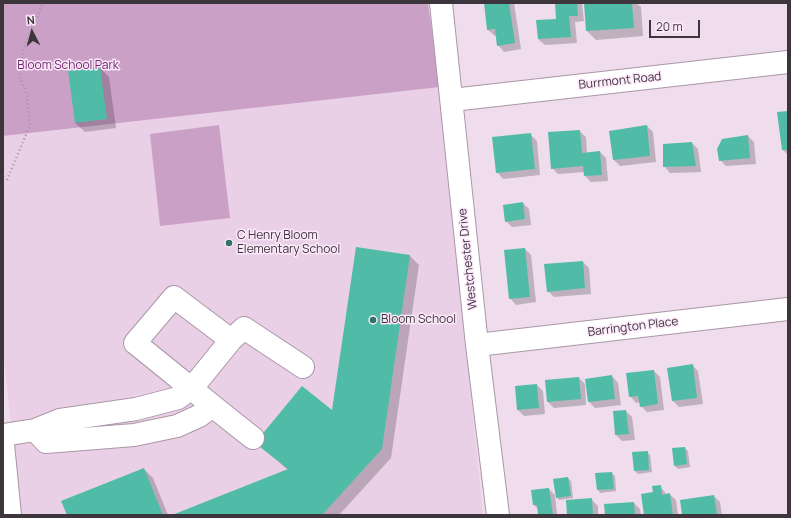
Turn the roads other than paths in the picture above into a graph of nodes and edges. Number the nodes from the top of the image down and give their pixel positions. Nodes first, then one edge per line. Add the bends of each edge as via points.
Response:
1 (441, 3) edge
2 (788, 62) edge
3 (452, 100) junction
4 (788, 309) edge
5 (231, 340) junction
6 (477, 345) junction
7 (303, 367) dead end
8 (192, 388) junction
9 (213, 406) junction
10 (35, 430) junction
11 (3, 436) edge
12 (253, 438) dead end
13 (3, 444) edge
14 (10, 515) edge
15 (498, 515) edge

1 - 3 street, Westchester Drive
2 - 3 street, Burrmont Road
3 - 6 street, Westchester Drive
4 - 6 street, Barrington Place
5 - 7 street via 244,328
5 - 8 street
5 - 8 street via 174,297 135,343
6 - 15 street, Westchester Drive
8 - 9 street
8 - 10 street via 178,398 136,409 60,420
9 - 10 street via 177,426 134,435 46,442
9 - 12 street
10 - 11 street
13 - 14 street

